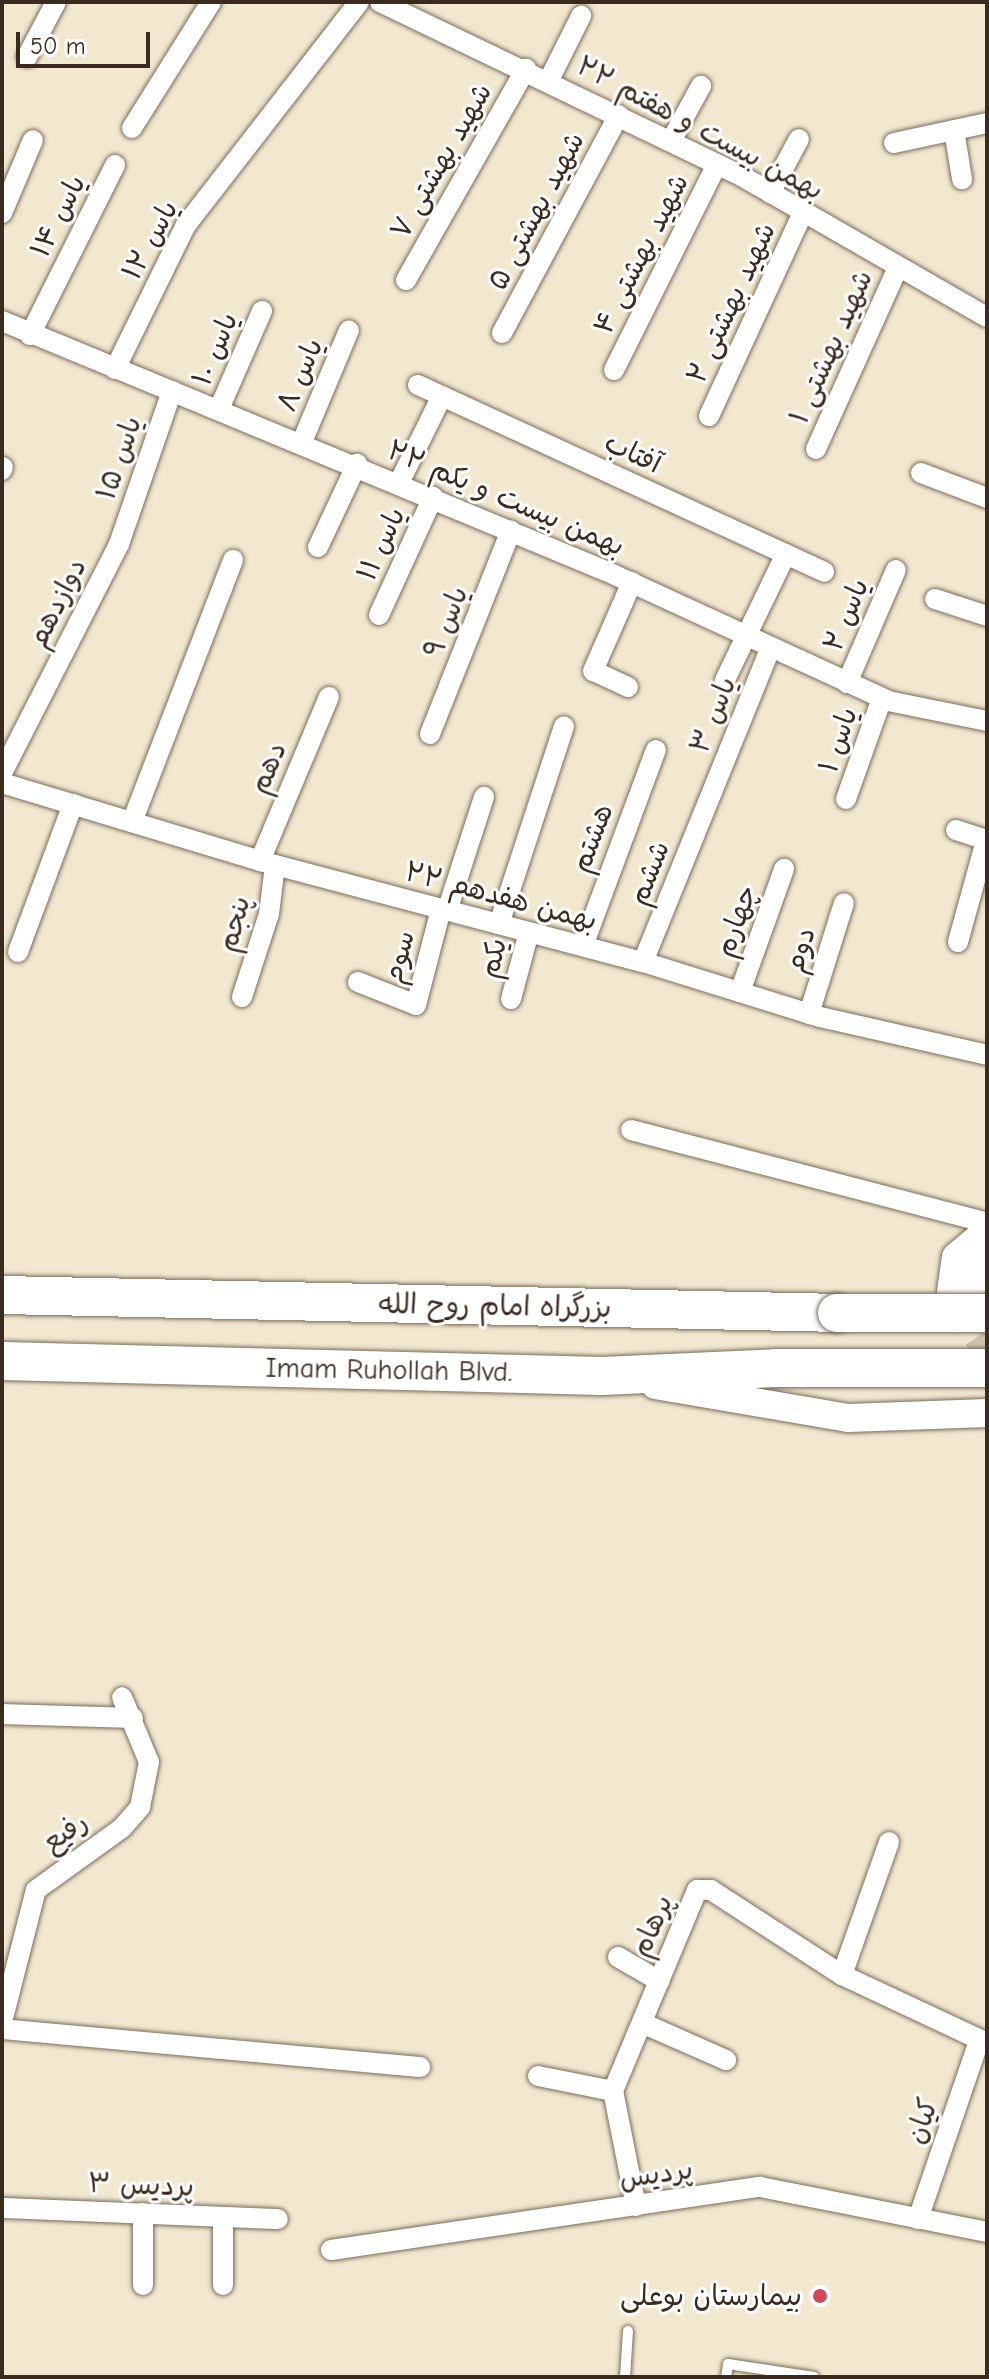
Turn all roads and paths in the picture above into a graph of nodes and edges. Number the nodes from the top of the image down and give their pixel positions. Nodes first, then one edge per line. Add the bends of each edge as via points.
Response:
1 (56, 2) edge
2 (211, 2) edge
3 (359, 2) edge
4 (380, 2) edge
5 (581, 16) dead end
6 (27, 57) dead end
7 (526, 69) junction
8 (549, 80) junction
9 (701, 86) dead end
10 (619, 115) junction
11 (987, 123) edge
12 (132, 128) dead end
13 (954, 130) junction
14 (799, 139) dead end
15 (33, 140) dead end
16 (671, 141) junction
17 (894, 143) dead end
18 (717, 164) junction
19 (115, 165) dead end
20 (962, 179) dead end
21 (770, 193) junction
22 (2, 213) edge
23 (803, 213) junction
24 (898, 267) junction
25 (406, 280) dead end
26 (262, 311) dead end
27 (987, 317) edge
28 (2, 321) edge
29 (349, 330) dead end
30 (502, 333) dead end
31 (30, 335) junction
32 (115, 369) junction
33 (614, 370) dead end
34 (418, 385) dead end
35 (172, 391) junction
36 (442, 396) junction
37 (219, 409) junction
38 (709, 416) dead end
39 (302, 442) junction
40 (816, 449) dead end
41 (357, 464) junction
42 (921, 473) dead end
43 (399, 483) junction
44 (433, 497) junction
45 (987, 498) edge
46 (511, 530) junction
47 (119, 544) joint
48 (318, 547) dead end
49 (786, 554) junction
50 (233, 560) dead end
51 (896, 570) dead end
52 (824, 572) dead end
53 (632, 582) junction
54 (935, 599) dead end
55 (379, 615) dead end
56 (987, 616) edge
57 (746, 635) junction
58 (771, 647) junction
59 (725, 680) dead end
60 (847, 683) junction
61 (628, 687) dead end
62 (329, 697) dead end
63 (882, 698) junction
64 (987, 721) edge
65 (564, 726) dead end
66 (430, 734) dead end
67 (656, 750) dead end
68 (2, 773) edge
69 (2, 783) edge
70 (484, 797) dead end
71 (846, 799) dead end
72 (73, 804) junction
73 (707, 805) joint
74 (132, 822) junction
75 (956, 830) dead end
76 (986, 840) edge
77 (267, 863) junction
78 (784, 869) dead end
79 (844, 903) dead end
80 (444, 910) junction
81 (499, 924) junction
82 (529, 932) junction
83 (958, 942) dead end
84 (583, 946) junction
85 (18, 952) dead end
86 (643, 962) junction
87 (358, 982) dead end
88 (740, 992) junction
89 (242, 997) dead end
90 (511, 999) dead end
91 (809, 1014) junction
92 (987, 1055) edge
93 (631, 1130) dead end
94 (985, 1229) edge
95 (2, 1295) edge
96 (972, 1298) edge
97 (2, 1361) edge
98 (987, 1368) edge
99 (602, 1376) junction
100 (987, 1413) edge
101 (122, 1697) dead end
102 (2, 1714) edge
103 (133, 1718) junction
104 (889, 1842) dead end
105 (618, 1957) dead end
106 (842, 1975) junction
107 (659, 1981) junction
108 (2, 2022) edge
109 (642, 2023) junction
110 (2, 2029) edge
111 (983, 2042) edge
112 (726, 2060) dead end
113 (420, 2067) dead end
114 (538, 2076) dead end
115 (613, 2091) junction
116 (636, 2206) junction
117 (2, 2208) edge
118 (143, 2213) junction
119 (223, 2217) junction
120 (278, 2219) dead end
121 (918, 2219) junction
122 (987, 2232) edge
123 (331, 2250) dead end
124 (143, 2285) dead end
125 (223, 2285) dead end
126 (628, 2331) dead end
127 (625, 2377) edge
128 (726, 2377) edge
129 (814, 2377) edge

1 - 6 street
2 - 12 street
3 - 32 street, یاس ۱۲ via 186,225
4 - 7 street, ۲۲ بهمن بیست و هفتم
5 - 8 street
7 - 8 street, ۲۲ بهمن بیست و هفتم
7 - 25 street, شهید بهشتی ۷
8 - 10 street, ۲۲ بهمن بیست و هفتم
9 - 16 street
10 - 16 street, ۲۲ بهمن بیست و هفتم
10 - 30 street, شهید بهشتی ۵
11 - 13 street
13 - 17 street
13 - 20 street
14 - 21 street
15 - 22 street
16 - 18 street, ۲۲ بهمن بیست و هفتم
18 - 21 street, ۲۲ بهمن بیست و هفتم
18 - 33 street, شهید بهشتی ۴
19 - 31 street, یاس ۱۴
21 - 23 street, ۲۲ بهمن بیست و هفتم
23 - 24 street, ۲۲ بهمن بیست و هفتم
23 - 38 street, شهید بهشتی ۲
24 - 27 street, ۲۲ بهمن بیست و هفتم
24 - 40 street, شهید بهشتی ۱
26 - 37 street, یاس ۱۰
28 - 31 street, ۲۲ بهمن بیست و یکم
29 - 39 street, یاس ۸
31 - 32 street, ۲۲ بهمن بیست و یکم
32 - 35 street, ۲۲ بهمن بیست و یکم
34 - 36 street, آفتاب
35 - 37 street, ۲۲ بهمن بیست و یکم
35 - 47 street, یاس ۱۵
36 - 43 street
36 - 49 street, آفتاب
37 - 39 street, ۲۲ بهمن بیست و یکم
39 - 41 street, ۲۲ بهمن بیست و یکم
41 - 43 street, ۲۲ بهمن بیست و یکم
41 - 48 street
42 - 45 street
43 - 44 street, ۲۲ بهمن بیست و یکم
44 - 46 street, ۲۲ بهمن بیست و یکم
44 - 55 street, یاس ۱۱
46 - 53 street, ۲۲ بهمن بیست و یکم
46 - 66 street, یاس ۹
47 - 68 street, دوازدهم
49 - 52 street, آفتاب
49 - 57 street
50 - 74 street
51 - 60 street, یاس ۲
53 - 57 street, ۲۲ بهمن بیست و یکم
53 - 61 street via 593,671
54 - 56 street
57 - 58 street, ۲۲ بهمن بیست و یکم
57 - 59 street
58 - 60 street, ۲۲ بهمن بیست و یکم
58 - 73 street, یاس ۳
60 - 63 street, ۲۲ بهمن بیست و یکم
62 - 77 street, دهم
63 - 64 street, ۲۲ بهمن بیست و یکم
63 - 71 street, یاس ۱
65 - 81 street
67 - 84 street, هشتم
69 - 72 street, ۲۲ بهمن هفدهم
70 - 80 street
72 - 74 street, ۲۲ بهمن هفدهم
72 - 85 street
73 - 86 street, ششم
74 - 77 street, ۲۲ بهمن هفدهم
75 - 76 street
76 - 83 street
77 - 80 street, ۲۲ بهمن هفدهم
77 - 89 street, پنجم via 269,914
78 - 88 street, چهارم
79 - 91 street, دوم
80 - 81 street, ۲۲ بهمن هفدهم
80 - 87 street, سوم via 416,1005
81 - 82 street, ۲۲ بهمن هفدهم
82 - 84 street, ۲۲ بهمن هفدهم
82 - 90 street, یکم
84 - 86 street, ۲۲ بهمن هفدهم
86 - 88 street, ۲۲ بهمن هفدهم
88 - 91 street, ۲۲ بهمن هفدهم
91 - 92 street, ۲۲ بهمن هفدهم
93 - 94 street
94 - 96 main road via 956,1257
95 - 96 highway, بزرگراه امام روح الله, bridge via 837,1313
97 - 99 highway, Imam Ruhollah Blvd.
98 - 99 highway, Imam Ruhollah Blvd. via 776,1368
99 - 100 main road via 848,1418
101 - 103 street, رفیع
102 - 103 street
103 - 108 street, رفیع via 149,1762 140,1807 122,1828 36,1890
104 - 106 street
105 - 107 street
106 - 107 street, پرهام via 711,1890 697,1890
106 - 111 street, پرهام
107 - 109 street, پرهام
109 - 112 street
109 - 115 street, پرهام
110 - 113 street
111 - 121 street, کیان
114 - 115 street
115 - 116 street
116 - 121 street, پردیس via 760,2187
116 - 123 street, پردیس
117 - 118 street, پردیس ۳
118 - 119 street, پردیس ۳
118 - 124 street
119 - 120 street, پردیس ۳
119 - 125 street
121 - 122 street, پردیس
126 - 127 lane
128 - 129 lane via 728,2364

